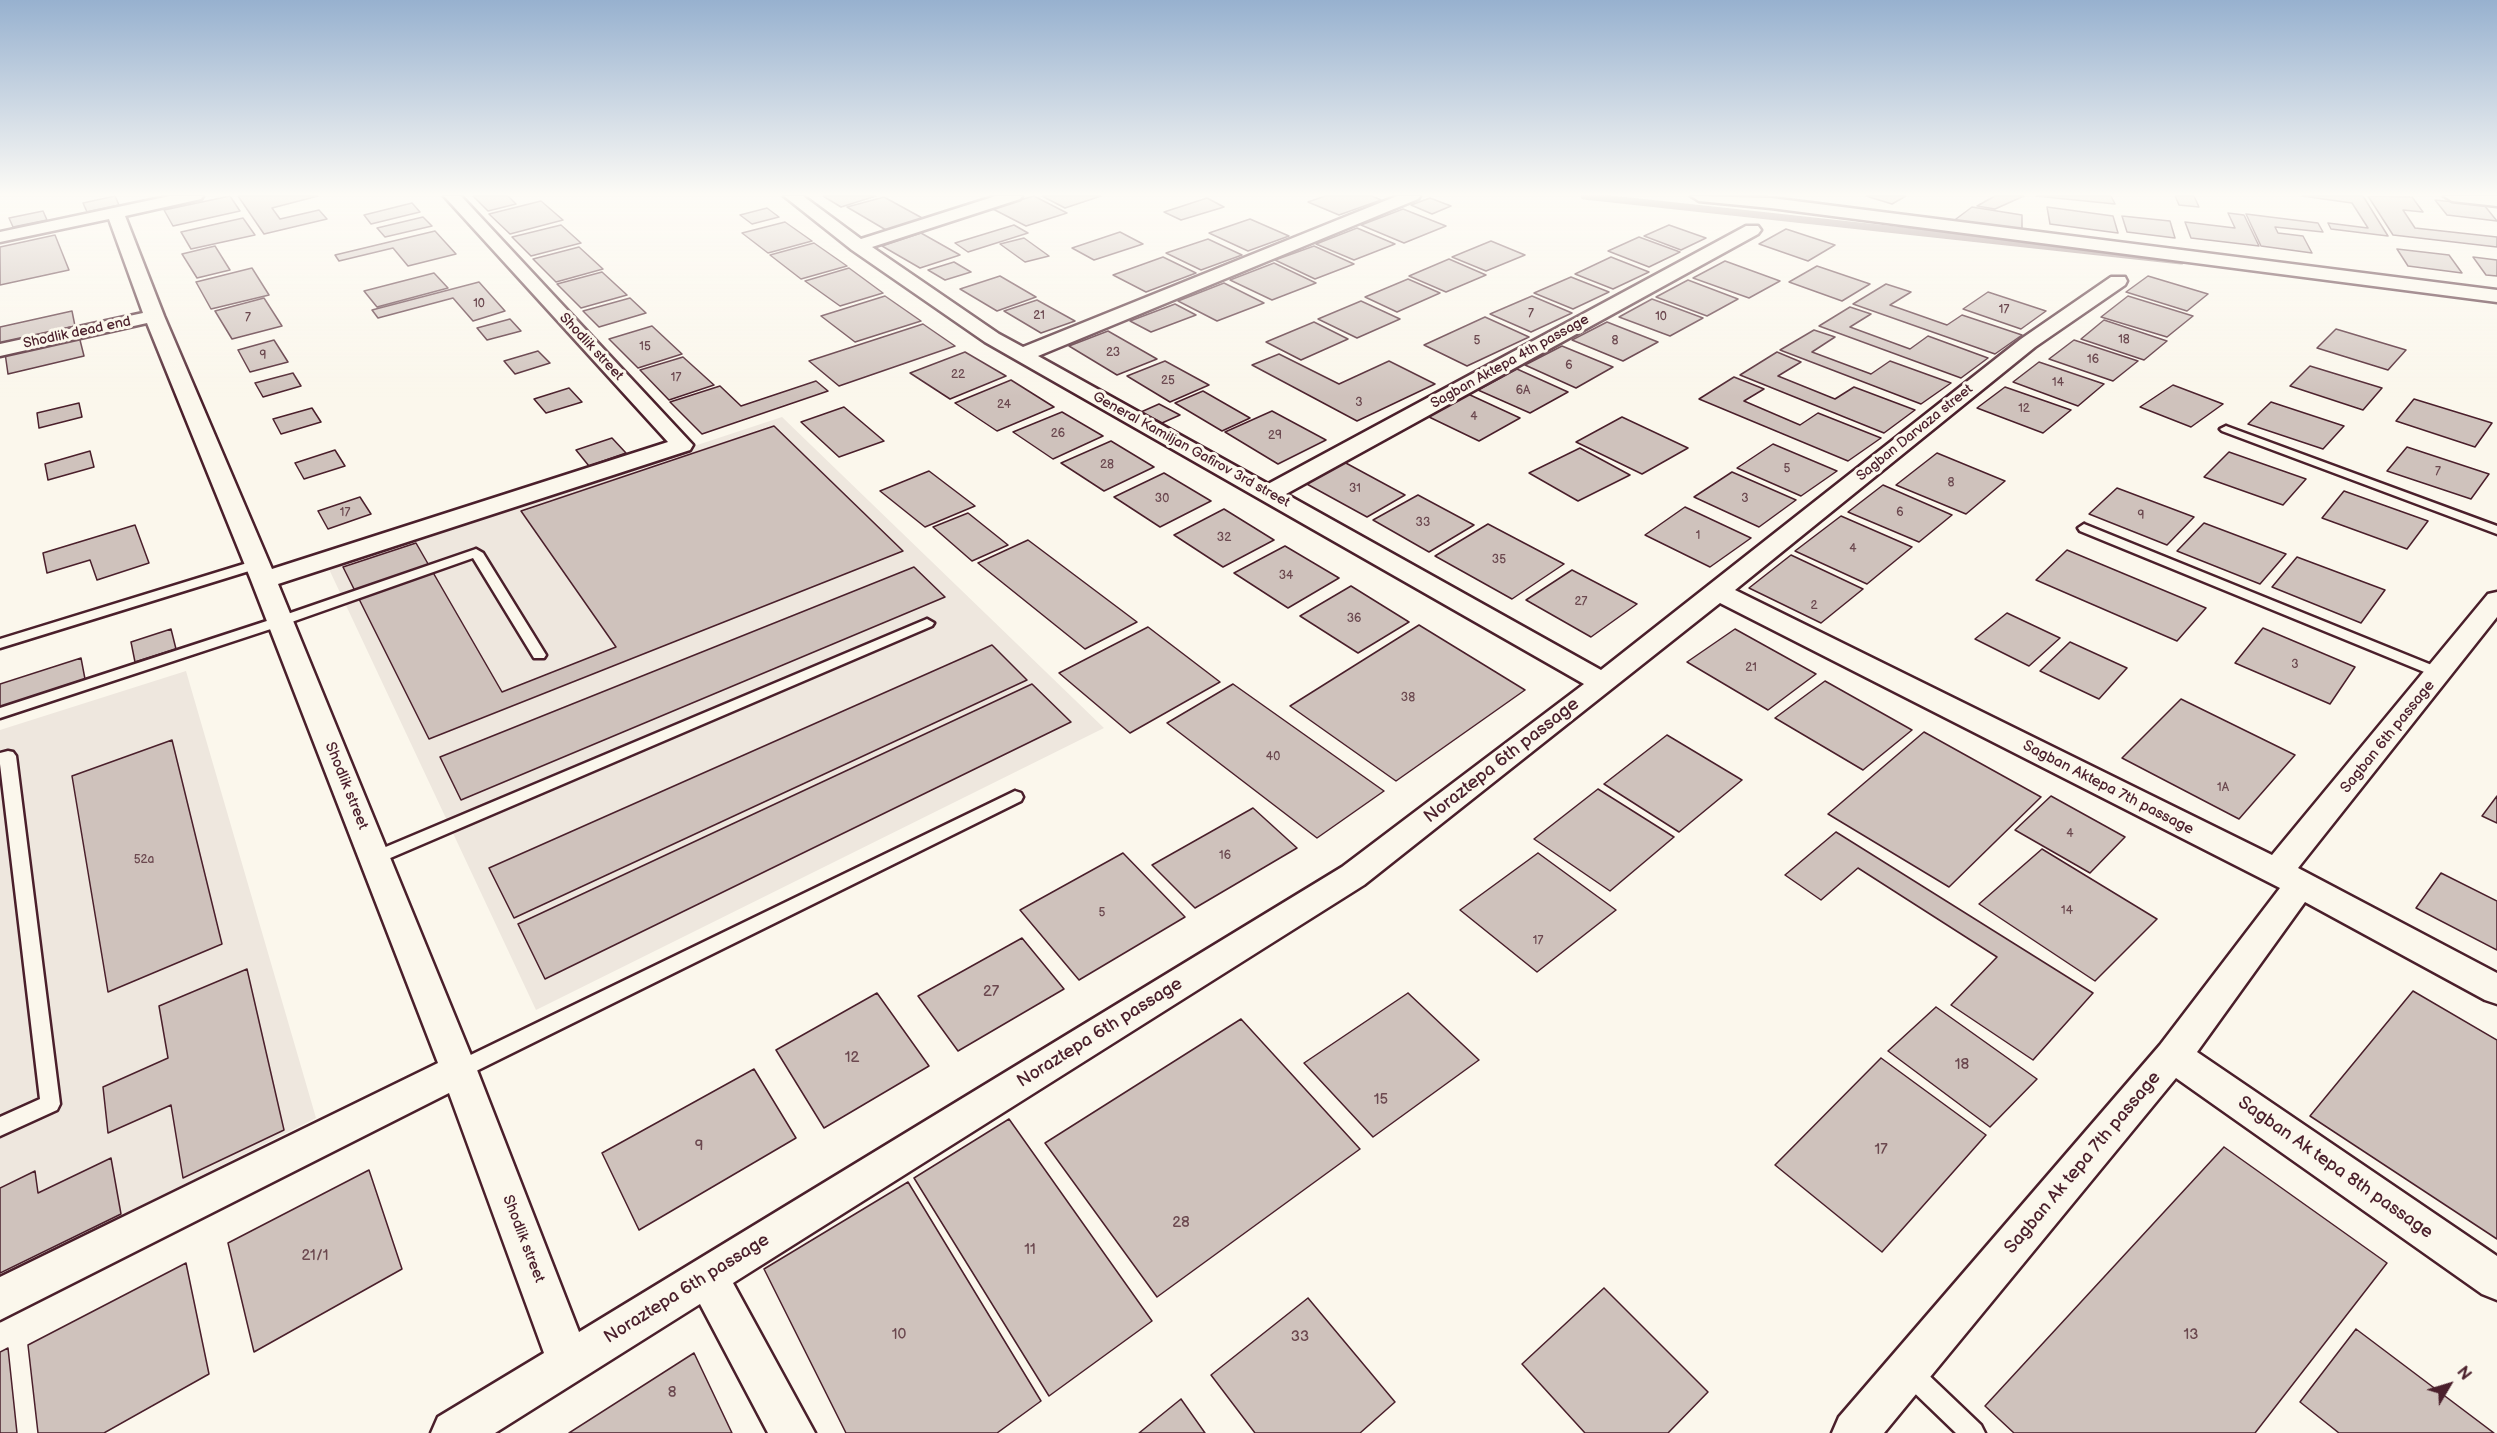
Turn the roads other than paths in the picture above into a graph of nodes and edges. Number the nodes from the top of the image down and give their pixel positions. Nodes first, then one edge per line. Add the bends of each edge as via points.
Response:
1 (134, 263) edge
2 (514, 263) edge
3 (883, 263) edge
4 (1248, 263) edge
5 (1692, 263) edge
6 (2249, 263) edge
7 (2118, 281) dead end
8 (2497, 296) edge
9 (154, 316) junction
10 (0, 350) edge
11 (1022, 355) junction
12 (2226, 429) dead end
13 (1268, 494) junction
14 (2084, 528) dead end
15 (2497, 530) edge
16 (261, 572) junction
17 (1717, 591) junction
18 (2497, 600) edge
19 (281, 621) junction
20 (927, 623) dead end
21 (0, 644) edge
22 (539, 655) dead end
23 (2439, 673) junction
24 (1603, 683) junction
25 (0, 713) edge
26 (0, 759) edge
27 (1015, 797) dead end
28 (375, 858) junction
29 (2288, 878) junction
30 (2497, 990) edge
31 (2174, 1056) junction
32 (459, 1070) junction
33 (0, 1127) edge
34 (707, 1276) junction
35 (2497, 1280) edge
36 (0, 1299) edge
37 (569, 1363) junction
38 (1907, 1370) junction
39 (454, 1433) edge
40 (792, 1433) edge
41 (1855, 1433) edge
42 (1973, 1433) edge

1 - 9 street, Shodlik street
2 - 16 street, Shodlik street via 682,445
3 - 11 street, General Kamiljan Gafirov 3rd street
4 - 11 street
5 - 13 street, Sagban Aktepa 4th passage
6 - 8 street
7 - 17 street, Sagban Darvaza street via 2028,343
9 - 10 street, Shodlik dead end
9 - 16 street, Shodlik street
11 - 13 street, General Kamiljan Gafirov 3rd street
12 - 15 lane
13 - 24 street, General Kamiljan Gafirov 3rd street
14 - 23 lane
16 - 19 street, Shodlik street
16 - 21 lane
17 - 24 street, Noraztepa 6th passage
17 - 29 street, Sagban Aktepa 7th passage
18 - 23 street, Sagban 6th passage
19 - 22 lane via 476,553
19 - 25 lane
19 - 28 street, Shodlik street
20 - 28 lane
23 - 29 street, Sagban 6th passage
24 - 34 street, Noraztepa 6th passage via 1353,876
26 - 33 lane via 8,756 50,1104
27 - 32 lane
28 - 32 street, Shodlik street
29 - 30 street, Sagban Aktepa 7th passage
29 - 31 street, Sagban Ak tepa 7th passage
31 - 35 street, Sagban Ak tepa 8th passage
31 - 38 street, Sagban Ak tepa 7th passage
32 - 36 street
32 - 37 street, Shodlik street
34 - 37 street, Noraztepa 6th passage
34 - 40 street
37 - 39 street, Noraztepa 6th passage
38 - 41 street, Sagban Ak tepa 7th passage
38 - 42 lane

